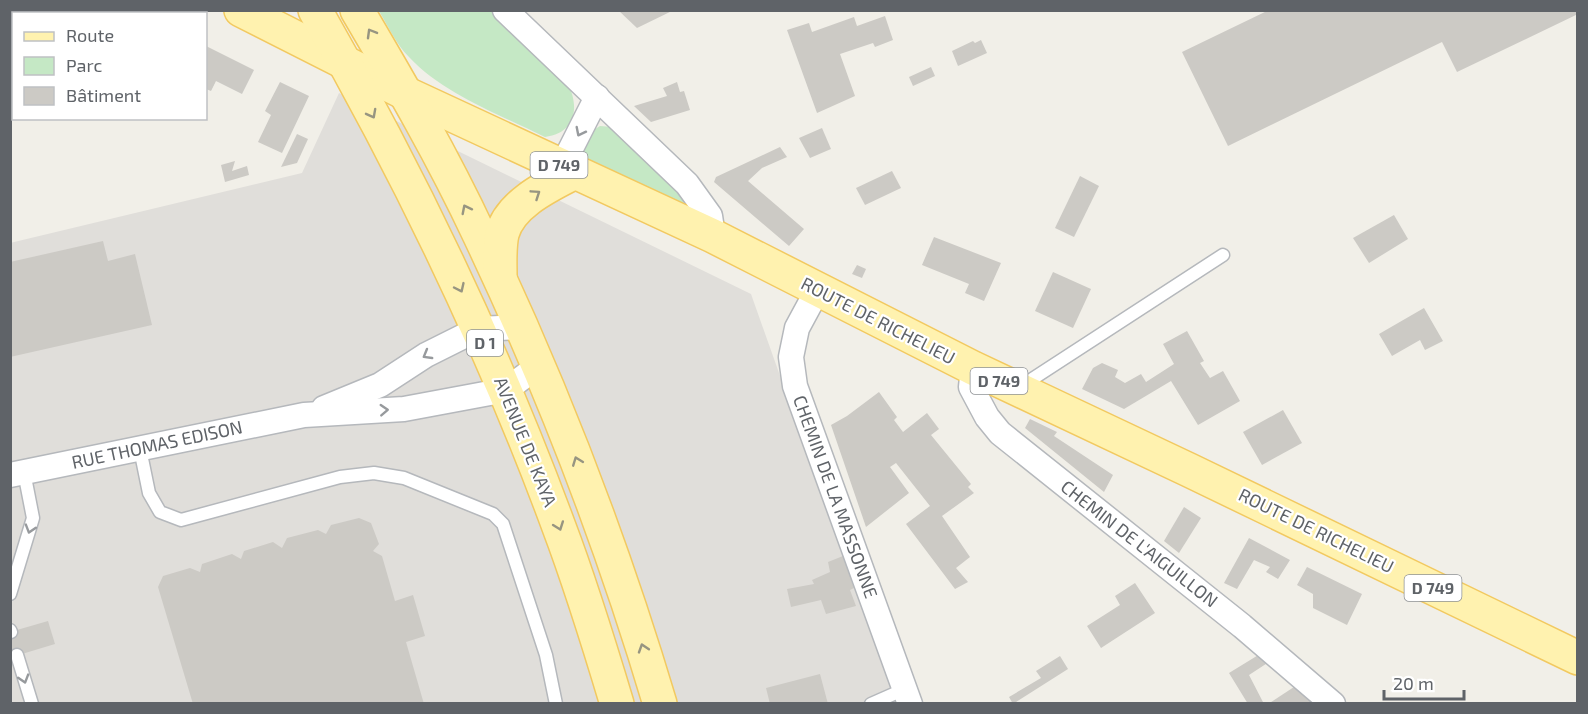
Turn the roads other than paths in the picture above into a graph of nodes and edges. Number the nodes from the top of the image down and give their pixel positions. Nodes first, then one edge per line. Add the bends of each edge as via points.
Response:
1 (241, 10) edge
2 (315, 10) edge
3 (357, 10) edge
4 (506, 10) edge
5 (345, 63) junction
6 (405, 93) junction
7 (597, 97) junction
8 (568, 169) junction
9 (713, 236) junction
10 (1223, 255) dead end
11 (500, 281) junction
12 (817, 291) junction
13 (521, 327) junction
14 (478, 329) junction
15 (538, 366) junction
16 (973, 368) junction
17 (1017, 389) junction
18 (506, 390) junction
19 (304, 415) junction
20 (140, 449) junction
21 (17, 474) edge
22 (10, 594) edge
23 (17, 655) dead end
24 (1578, 658) edge
25 (908, 696) edge
26 (32, 704) edge
27 (556, 704) edge
28 (617, 704) edge
29 (660, 704) edge
30 (871, 704) edge
31 (1333, 704) edge

1 - 5 main road, D 749
2 - 5 main road, D 1
6 -> 3 main road, D 1
4 - 7 street
5 - 6 main road, D 749
5 -> 14 main road, AVENUE DE KAYA / D 1 via 407,180
6 - 8 main road, ROUTE DE RICHELIEU / D 749
11 -> 6 main road, D 1
7 -> 8 street
7 - 9 street via 687,184 711,216
8 - 9 main road, ROUTE DE RICHELIEU / D 749
11 -> 8 main road via 502,232 514,213
9 - 12 main road, ROUTE DE RICHELIEU / D 749
10 - 17 lane
11 - 13 main road, D 1
12 - 16 main road, ROUTE DE RICHELIEU / D 749
12 - 25 street, CHEMIN DE LA MASSONNE via 797,328 791,357 795,386
13 - 14 street, RUE THOMAS EDISON
13 - 15 main road, D 1
14 - 18 main road, AVENUE DE KAYA / D 1
14 -> 19 street, RUE THOMAS EDISON via 426,355 380,385
15 - 18 street, RUE THOMAS EDISON
29 -> 15 main road, D 1 via 598,516
16 - 17 main road, ROUTE DE RICHELIEU / D 749
16 - 31 street, CHEMIN DE L'AIGUILLON via 971,387 1000,433 1242,626
17 - 24 main road, ROUTE DE RICHELIEU / D 749
19 -> 18 street, RUE THOMAS EDISON via 404,409
18 -> 28 main road, AVENUE DE KAYA / D 1 via 560,528
19 - 20 street, RUE THOMAS EDISON
20 - 21 street, RUE THOMAS EDISON
20 - 27 lane via 148,493 160,512 181,520 340,477 374,473 405,477 493,514 503,524 546,654
21 -> 22 lane via 33,518
23 -> 26 lane
25 - 30 lane

